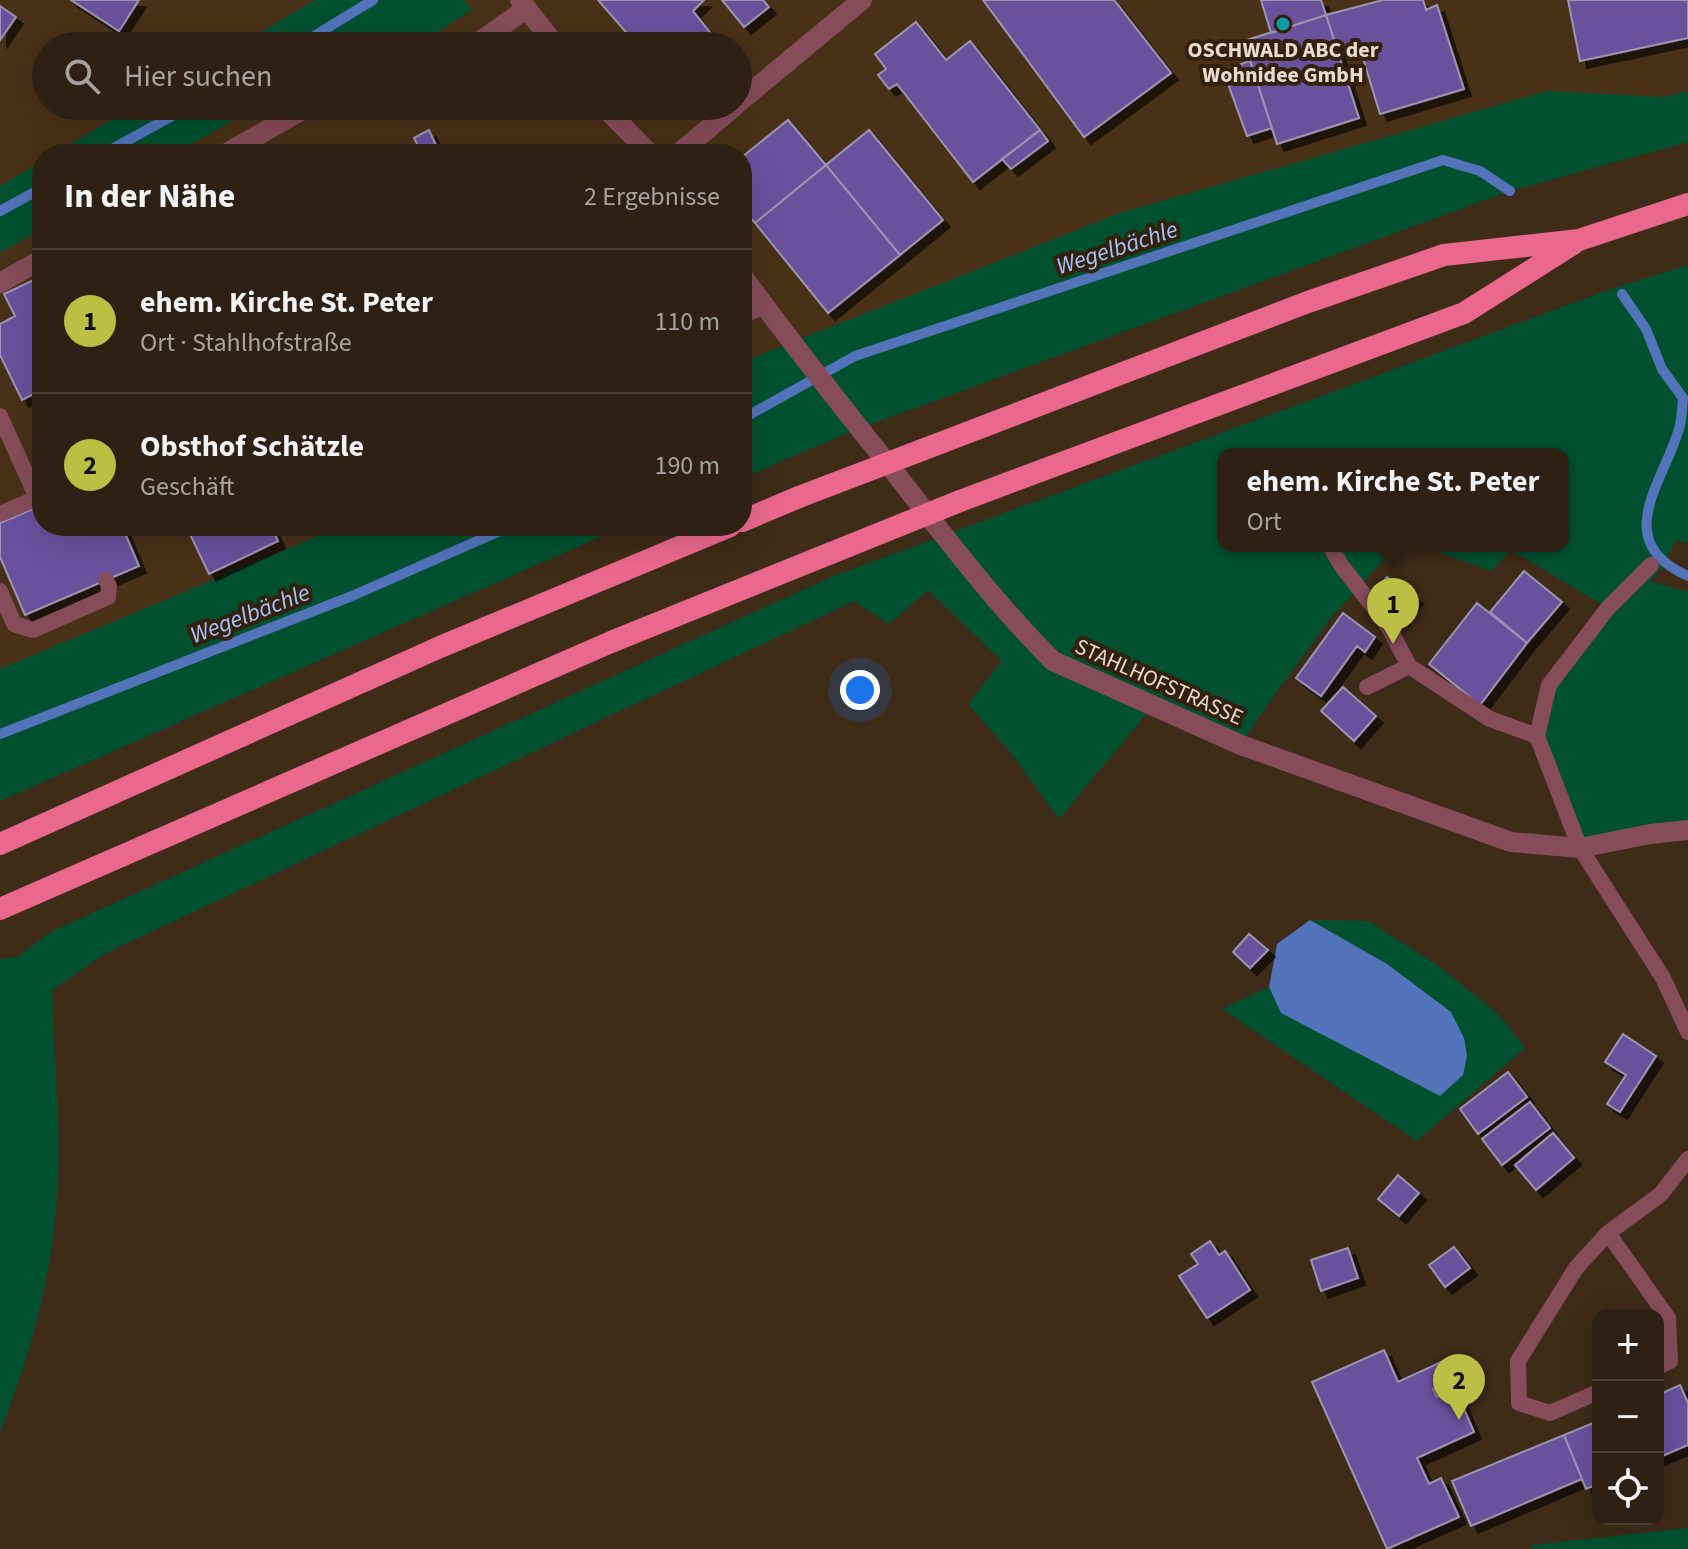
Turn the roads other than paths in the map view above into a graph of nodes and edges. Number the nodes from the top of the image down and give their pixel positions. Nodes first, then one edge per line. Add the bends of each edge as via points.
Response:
1 (862, 0) edge
2 (523, 5) edge
3 (490, 32) edge
4 (545, 32) edge
5 (752, 92) edge
6 (284, 120) edge
7 (617, 120) edge
8 (718, 120) edge
9 (242, 144) edge
10 (640, 144) edge
11 (690, 144) edge
12 (1688, 204) edge
13 (1579, 240) junction
14 (32, 265) edge
15 (0, 283) edge
16 (752, 288) edge
17 (765, 306) junction
18 (752, 312) edge
19 (0, 416) edge
20 (32, 481) edge
21 (32, 500) edge
22 (0, 514) edge
23 (752, 517) edge
24 (706, 536) edge
25 (1333, 552) edge
26 (1651, 565) dead end
27 (106, 580) dead end
28 (0, 591) edge
29 (1409, 666) junction
30 (1367, 687) dead end
31 (1537, 736) junction
32 (1688, 830) edge
33 (0, 844) edge
34 (1580, 848) junction
35 (8, 905) edge
36 (0, 924) edge
37 (1688, 1032) edge
38 (1688, 1159) edge
39 (1608, 1233) junction
40 (1662, 1309) edge
41 (1664, 1312) edge
42 (1664, 1364) edge
43 (1592, 1395) edge

1 - 5 street
2 - 3 street
2 - 4 street
6 - 9 street
7 - 10 street
8 - 11 street
12 - 13 highway
13 - 23 highway, bridge via 1444,255 1308,302
13 - 35 highway, bridge via 1464,313 960,501 611,642
14 - 15 street
16 - 17 street, STAHLHOFSTRASSE
17 - 18 lane
17 - 34 street, STAHLHOFSTRASSE via 972,570 1053,661 1241,745 1511,842
19 - 20 lane
21 - 22 lane
24 - 33 highway via 440,647
25 - 29 lane via 1388,626
26 - 31 lane via 1608,608 1549,685
27 - 28 lane via 108,597 33,630 14,624
29 - 30 lane
29 - 31 lane via 1490,719
31 - 34 lane
32 - 34 street, STAHLHOFSTRASSE
34 - 37 lane via 1663,978
35 - 36 highway
38 - 39 lane via 1661,1194
39 - 40 lane
39 - 43 lane via 1576,1268 1518,1361 1519,1403 1550,1413
41 - 42 lane via 1670,1361

